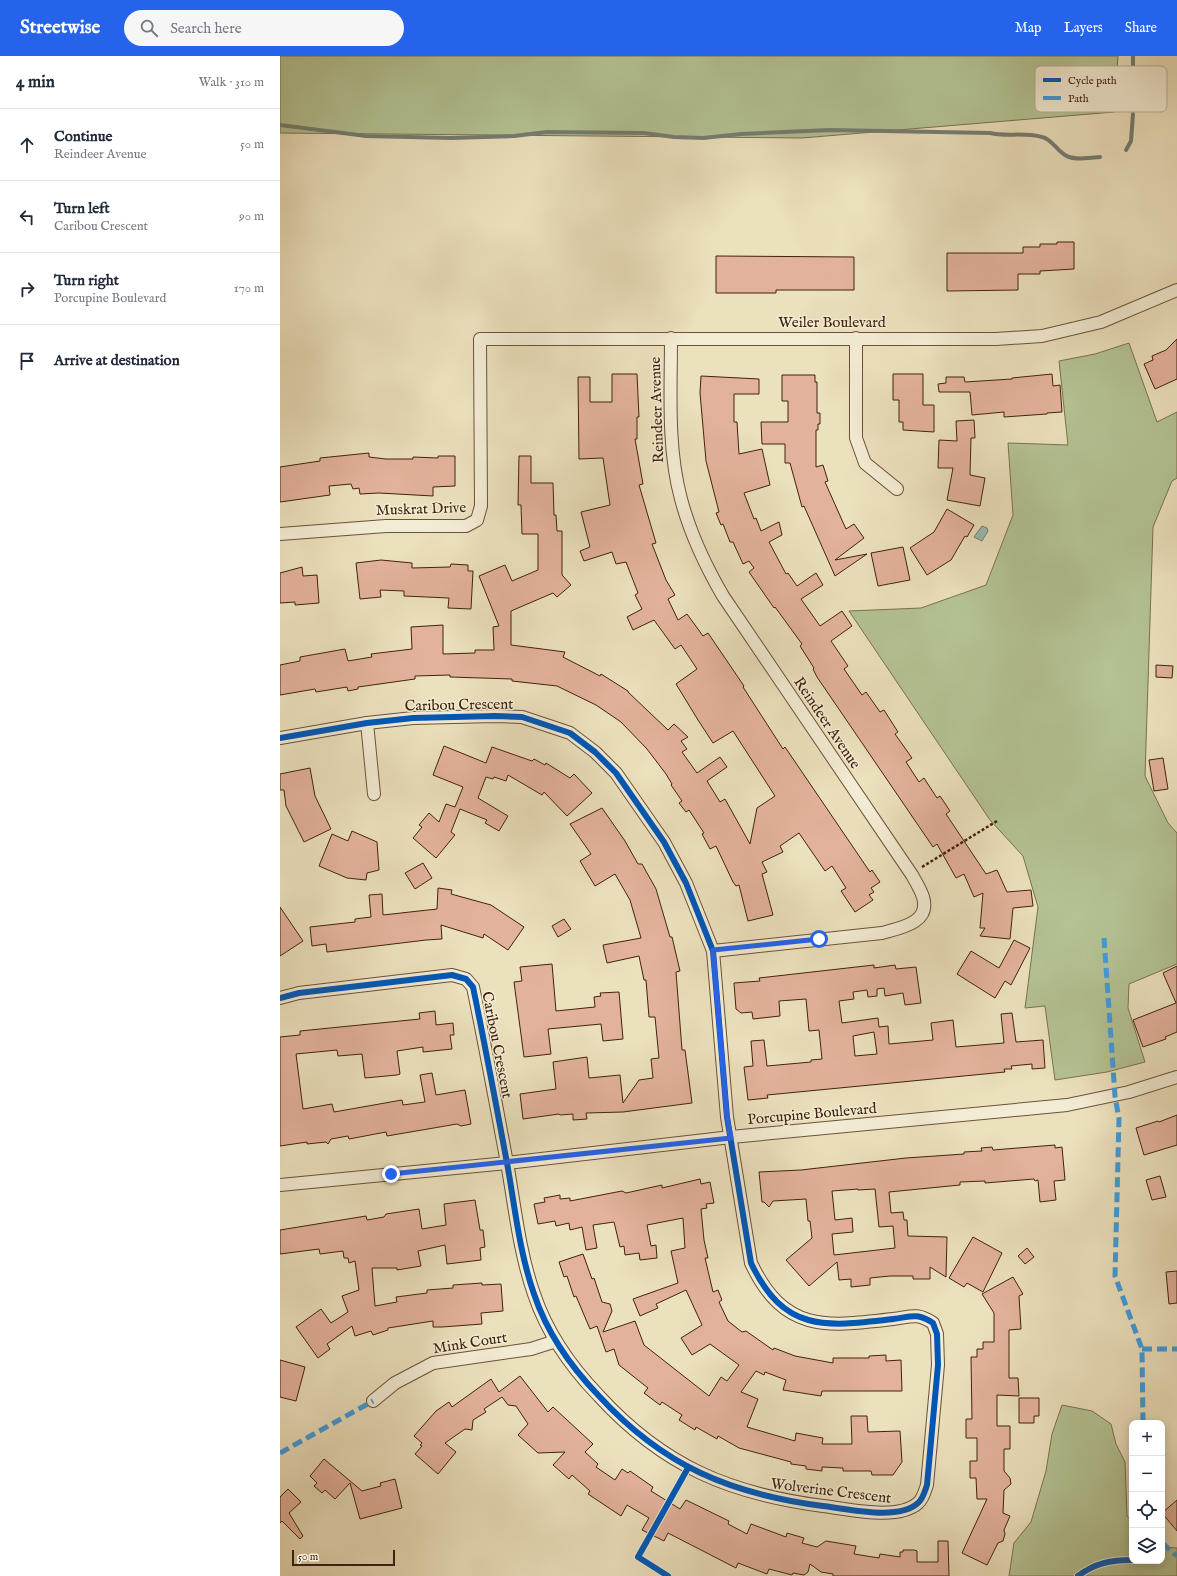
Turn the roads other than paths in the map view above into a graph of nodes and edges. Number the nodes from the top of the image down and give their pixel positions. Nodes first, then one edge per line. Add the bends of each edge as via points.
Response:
1 (1177, 290) edge
2 (480, 338) joint
3 (671, 338) junction
4 (856, 338) junction
5 (897, 489) dead end
6 (280, 534) edge
7 (367, 723) junction
8 (280, 738) edge
9 (374, 794) dead end
10 (713, 950) junction
11 (280, 998) edge
12 (1177, 1077) edge
13 (731, 1138) junction
14 (507, 1163) junction
15 (280, 1185) edge
16 (556, 1341) junction
17 (373, 1401) dead end

1 - 4 street, Weiler Boulevard via 1101,322 1042,336 996,339
2 - 3 street, Weiler Boulevard
2 - 6 street, Muskrat Drive via 481,506 477,520 466,526 386,526
3 - 4 street, Weiler Boulevard
3 - 10 street, Reindeer Avenue via 671,424 675,469 686,518 704,562 723,596 911,874 923,897 925,908 922,915 906,926 882,933
4 - 5 street via 856,438 865,463
7 - 8 street, Caribou Crescent
7 - 9 street
7 - 10 street, Caribou Crescent via 413,718 495,716 522,718 570,733 595,752 616,773 664,842 686,883
10 - 13 street, Caribou Crescent
11 - 14 street, Caribou Crescent via 299,993 452,975 466,979 473,987
12 - 13 street, Porcupine Boulevard via 1130,1092 1066,1105
13 - 14 street, Porcupine Boulevard
13 - 16 street, Wolverine Crescent via 751,1263 772,1299 797,1316 811,1322 831,1325 913,1315 924,1317 933,1323 937,1334 938,1365 927,1485 920,1502 908,1510 891,1513 856,1510 753,1494 712,1479 688,1468 642,1438 585,1382
14 - 15 street, Porcupine Boulevard
14 - 16 street, Wolverine Crescent via 524,1262 534,1296
16 - 17 street, Mink Court via 531,1349 433,1363 395,1383

